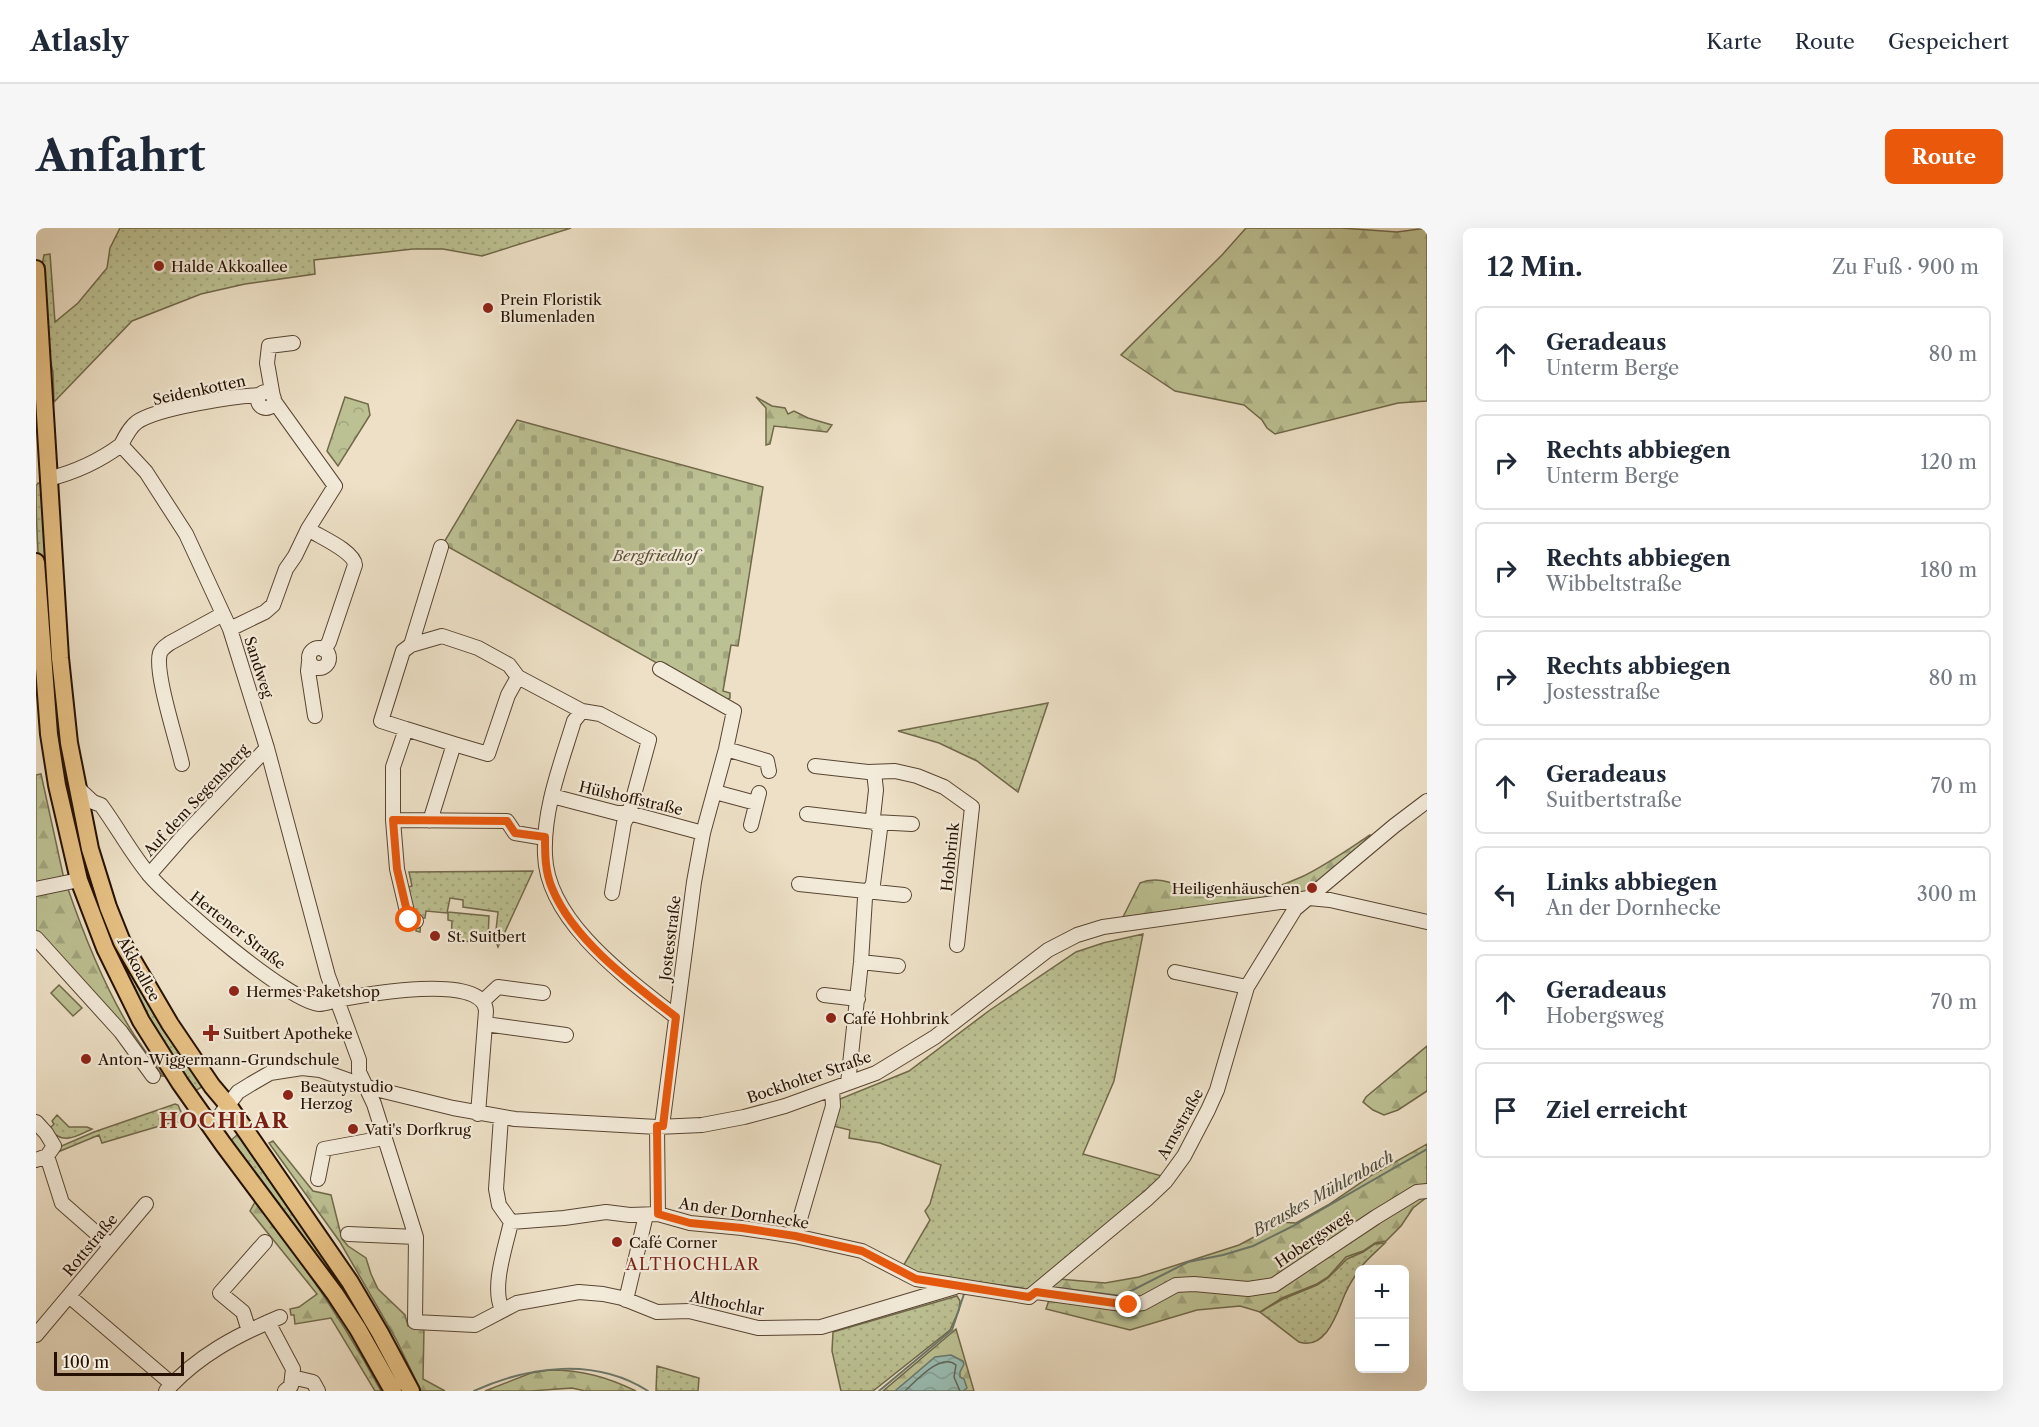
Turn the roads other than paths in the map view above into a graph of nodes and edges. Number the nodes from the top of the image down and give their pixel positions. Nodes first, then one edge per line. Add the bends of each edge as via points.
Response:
1 (36, 269) edge
2 (293, 343) dead end
3 (269, 397) junction
4 (36, 431) edge
5 (121, 445) junction
6 (47, 459) junction
7 (42, 477) edge
8 (308, 529) junction
9 (441, 547) dead end
10 (36, 562) edge
11 (223, 614) junction
12 (230, 629) junction
13 (411, 645) junction
14 (660, 669) dead end
15 (518, 677) junction
16 (582, 711) junction
17 (315, 716) dead end
18 (406, 729) junction
19 (68, 731) junction
20 (42, 734) edge
21 (454, 744) junction
22 (267, 748) junction
23 (726, 749) junction
24 (769, 761) dead end
25 (182, 764) dead end
26 (815, 766) dead end
27 (874, 772) junction
28 (78, 789) junction
29 (715, 792) junction
30 (552, 796) junction
31 (1427, 801) edge
32 (629, 813) junction
33 (807, 814) dead end
34 (393, 820) junction
35 (430, 821) junction
36 (875, 822) junction
37 (912, 824) dead end
38 (751, 825) dead end
39 (703, 833) junction
40 (545, 837) junction
41 (149, 875) junction
42 (79, 879) junction
43 (799, 884) dead end
44 (36, 889) edge
45 (868, 892) junction
46 (612, 893) dead end
47 (904, 895) dead end
48 (1309, 898) junction
49 (416, 921) dead end
50 (1427, 922) edge
51 (36, 938) edge
52 (957, 945) dead end
53 (861, 962) junction
54 (898, 966) dead end
55 (1175, 972) dead end
56 (1247, 987) junction
57 (543, 993) dead end
58 (824, 995) dead end
59 (858, 999) junction
60 (337, 1000) junction
61 (483, 1001) junction
62 (676, 1017) junction
63 (485, 1024) junction
64 (566, 1035) dead end
65 (153, 1076) dead end
66 (848, 1083) junction
67 (367, 1087) junction
68 (832, 1089) junction
69 (228, 1105) junction
70 (478, 1114) junction
71 (501, 1117) junction
72 (36, 1122) edge
73 (660, 1126) junction
74 (211, 1127) junction
75 (384, 1138) junction
76 (42, 1158) edge
77 (318, 1179) dead end
78 (1427, 1191) edge
79 (146, 1204) dead end
80 (652, 1214) junction
81 (511, 1222) junction
82 (348, 1234) dead end
83 (795, 1236) junction
84 (416, 1238) junction
85 (265, 1242) dead end
86 (111, 1246) junction
87 (957, 1286) junction
88 (1036, 1292) junction
89 (69, 1296) junction
90 (626, 1300) junction
91 (502, 1310) junction
92 (249, 1331) junction
93 (36, 1335) edge
94 (292, 1377) junction
95 (169, 1388) edge
96 (285, 1391) edge
97 (318, 1391) edge
98 (393, 1391) edge
99 (411, 1391) edge

1 - 6 main road, Akkoallee
2 - 3 street via 269,346
3 - 5 street, Seidenkotten via 238,396 166,411 138,422
3 - 8 street via 335,486
4 - 6 main road, Akkoallee via 42,436
5 - 7 street via 82,470
5 - 11 street, Sandweg via 146,472 186,534
6 - 7 main road, Akkoallee
7 - 19 main road, Akkoallee
8 - 12 street via 286,569 273,605
8 - 17 street via 355,560 324,650 328,654 327,664 323,668 309,662
9 - 13 street
10 - 20 main road, Akkoallee
11 - 12 street, Sandweg
11 - 25 street via 170,642 160,655 160,672
12 - 22 street, Sandweg
13 - 15 street via 442,636 478,648 509,665
13 - 18 street via 403,651 381,721
14 - 23 street, Jostesstraße via 734,711
15 - 16 street
15 - 21 street via 488,754
16 - 30 street via 574,721
16 - 32 street via 600,714 649,740
18 - 21 street
18 - 34 street via 393,767
19 - 20 street
19 - 28 main road, Akkoallee
20 - 42 main road, Akkoallee
21 - 35 street
22 - 41 street, Auf dem Segensberg
22 - 60 street, Sandweg
23 - 24 street
23 - 29 street, Jostesstraße
26 - 27 street, Hohbrink
27 - 36 street
27 - 52 street, Hohbrink via 917,776 944,786 972,807
28 - 41 street, Hertener Straße via 101,805
28 - 69 main road, Akkoallee via 100,884 122,942 170,1024
29 - 38 street via 758,798
29 - 39 street, Jostesstraße
30 - 32 street, Hülshoffstraße
30 - 40 street
31 - 48 street, Arnsstraße
32 - 39 street, Hülshoffstraße
32 - 46 street
33 - 36 street
34 - 35 street
34 - 49 street via 404,900 409,920
35 - 40 street via 507,821 515,833
36 - 37 street
36 - 45 street via 879,829 873,884
39 - 62 street, Jostesstraße
40 - 62 street via 547,873 562,909 598,953
41 - 60 street, Hertener Straße via 185,910 276,981 319,1004
42 - 44 street
42 - 74 main road, Akkoallee via 105,948 141,1021
43 - 45 street
45 - 47 street
45 - 53 street
48 - 50 street, Bockholter Straße
48 - 56 street, Arnsstraße via 1295,909
48 - 66 street, Bockholter Straße via 1131,922 1077,935 1048,950 907,1055
51 - 65 street via 121,1032
53 - 54 street
53 - 59 street
55 - 56 street
56 - 88 street, Arnsstraße via 1217,1090 1184,1156 1148,1198
57 - 61 street via 498,987
58 - 59 street
59 - 66 street
60 - 61 street, Hertener Straße via 427,989 471,993
60 - 67 street
61 - 63 street
62 - 73 street, Jostesstraße
63 - 64 street
63 - 70 street
66 - 68 street, Bockholter Straße
67 - 69 street, Bockholter Straße via 302,1068 270,1073 238,1092
67 - 70 street, Bockholter Straße
67 - 75 street
68 - 73 street, Bockholter Straße via 744,1117 702,1125
68 - 83 street via 833,1106
69 - 74 street
69 - 99 main road, Akkoallee via 350,1282
70 - 71 street, Bockholter Straße
71 - 73 street, Bockholter Straße
71 - 81 street via 496,1189
72 - 76 street via 54,1146
73 - 80 street, Jostesstraße
74 - 98 main road, Akkoallee via 335,1293
75 - 77 street via 324,1149
75 - 84 street
76 - 86 street via 62,1203
78 - 88 street, Hobergsweg via 1417,1192 1376,1217 1274,1285 1248,1289 1176,1285 1143,1303 1129,1305
79 - 86 street, Rottstraße
80 - 81 street, An der Dornhecke via 606,1212
80 - 83 street, An der Dornhecke via 690,1223
80 - 90 street, Jostesstraße
81 - 91 street via 498,1285
82 - 84 street
83 - 87 street, An der Dornhecke via 862,1251 916,1279
84 - 91 street, Althochlar via 415,1322 475,1325
85 - 92 street via 220,1293 243,1312
86 - 89 street, Rottstraße
87 - 88 street, An der Dornhecke via 1029,1297
87 - 90 street, Althochlar via 821,1327 758,1328 689,1311 657,1312
89 - 93 street, Rottstraße
89 - 95 street
90 - 91 street, Althochlar via 579,1292 517,1303
92 - 94 street via 274,1320 293,1369
92 - 95 street via 212,1351
94 - 96 street via 291,1386
94 - 97 street via 313,1382

